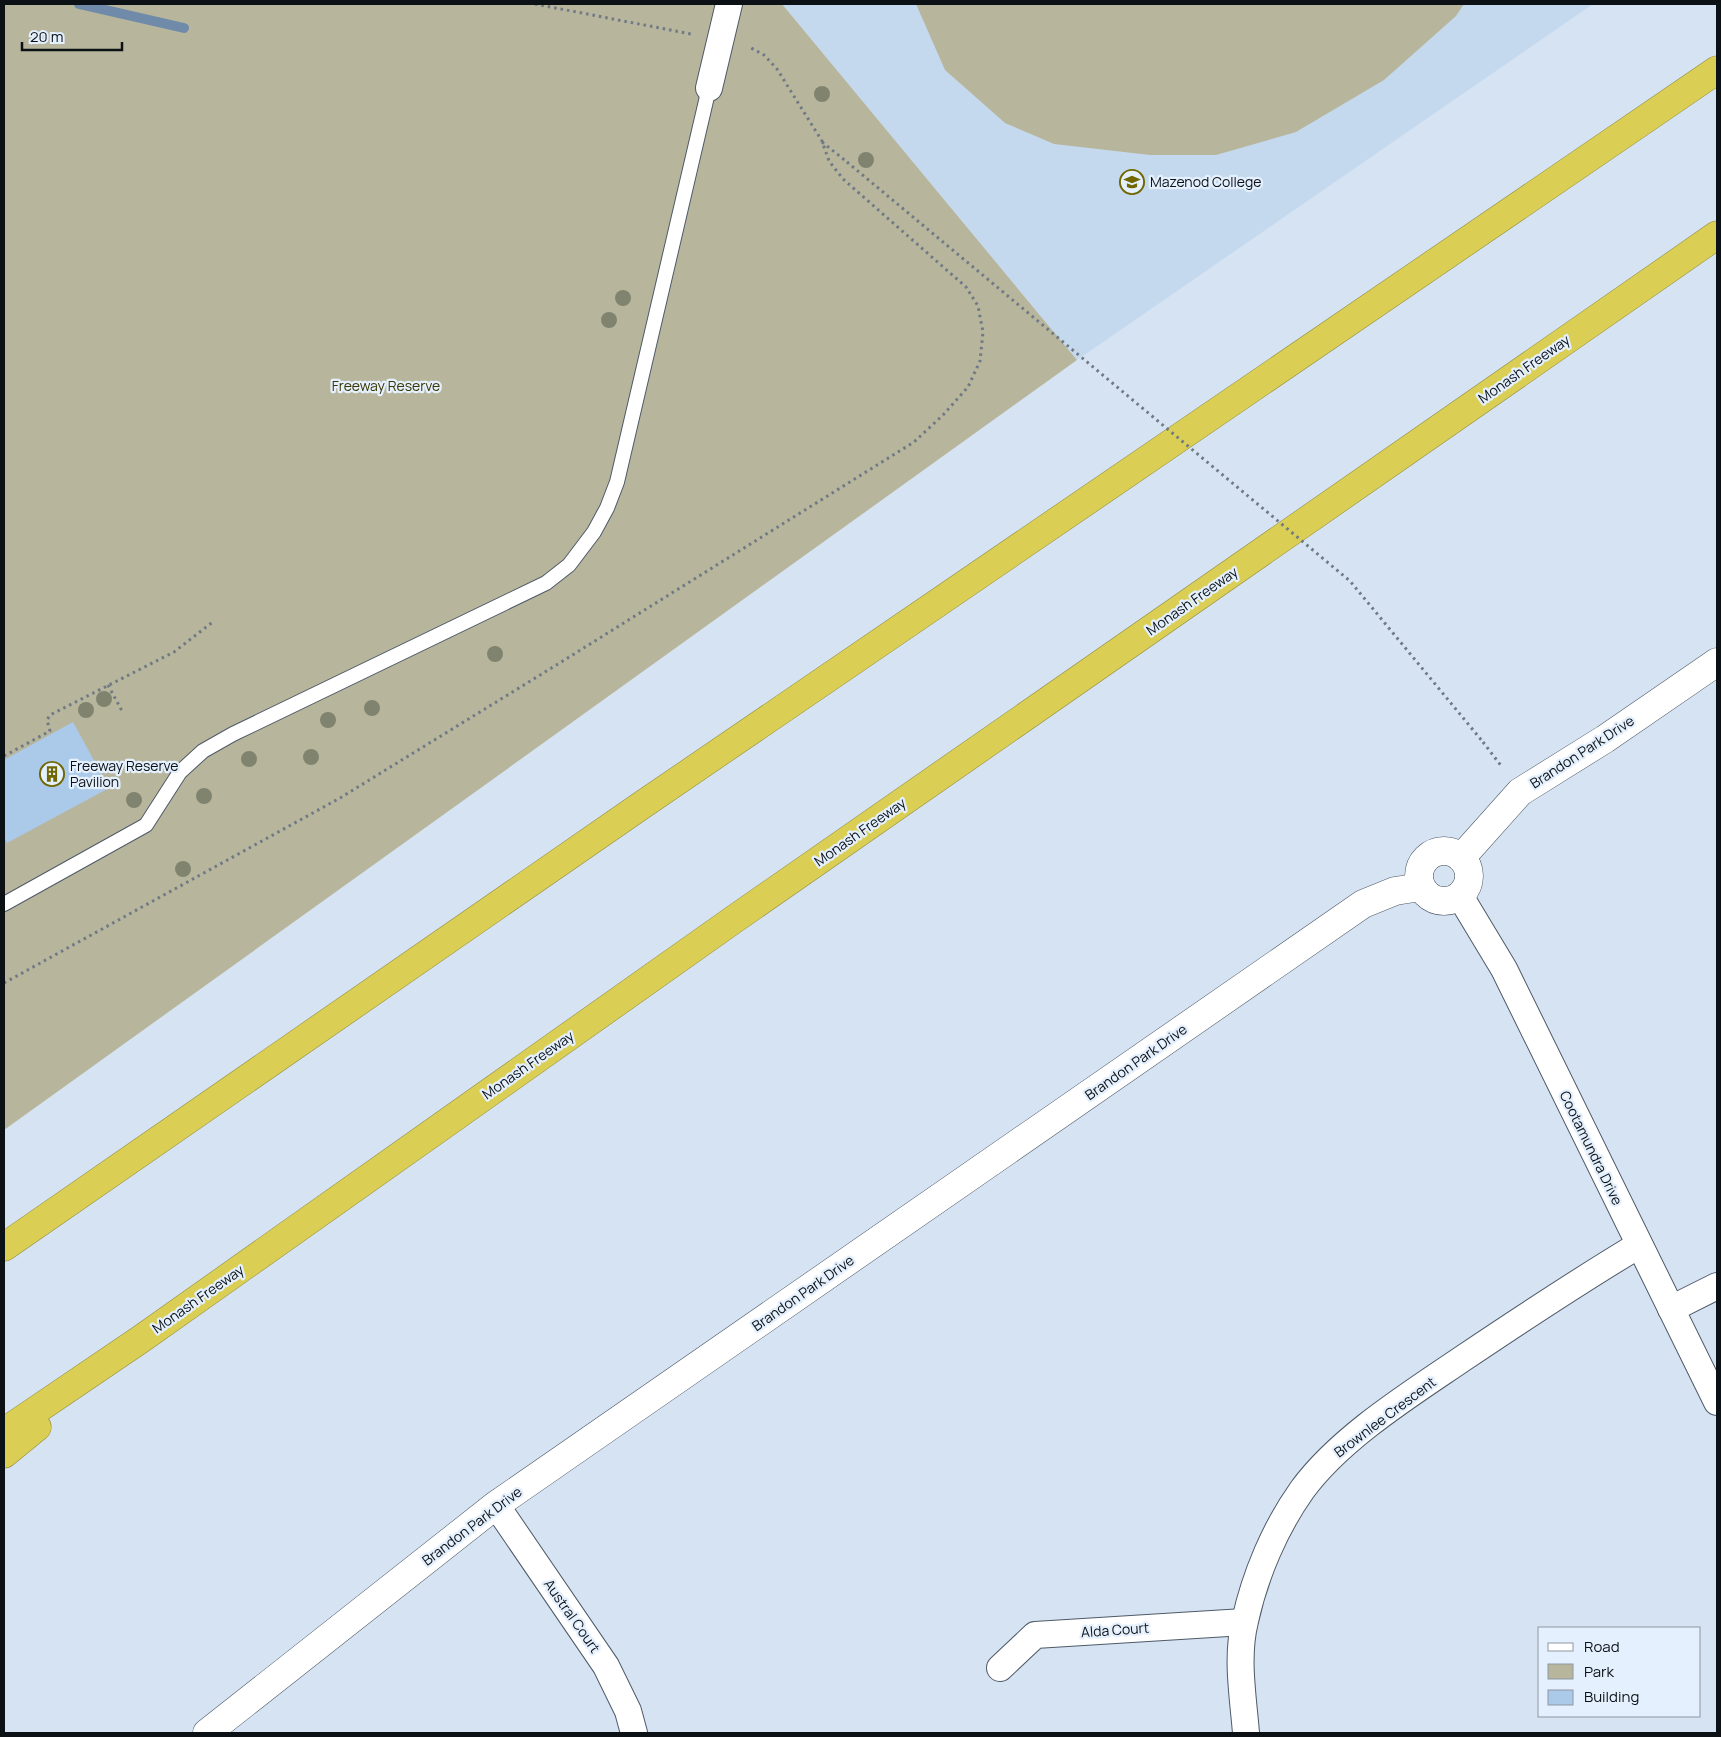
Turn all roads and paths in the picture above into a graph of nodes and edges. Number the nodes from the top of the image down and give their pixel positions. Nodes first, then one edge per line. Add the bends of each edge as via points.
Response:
1 (729, 4) edge
2 (1717, 70) edge
3 (709, 88) joint
4 (1717, 235) edge
5 (214, 621) dead end
6 (1717, 662) edge
7 (108, 685) junction
8 (122, 711) dead end
9 (1483, 742) dead end
10 (4, 756) edge
11 (1461, 858) junction
12 (1420, 887) junction
13 (1460, 896) junction
14 (4, 904) edge
15 (4, 984) edge
16 (1639, 1245) junction
17 (4, 1247) edge
18 (1717, 1286) edge
19 (1671, 1309) junction
20 (141, 1339) junction
21 (1717, 1402) edge
22 (4, 1432) edge
23 (4, 1454) edge
24 (496, 1505) junction
25 (1244, 1622) junction
26 (1000, 1668) dead end
27 (207, 1733) edge
28 (634, 1733) edge
29 (1246, 1733) edge

1 - 3 street
2 - 17 highway via 642,805
3 - 14 lane via 616,482 594,532 568,565 546,583 242,729 203,751 180,772 146,825
4 - 20 highway, Monash Freeway via 733,920
5 - 7 path via 174,652
6 - 11 street, Brandon Park Drive via 1605,739 1520,792
7 - 8 path
7 - 10 path via 50,715 47,720 50,731
9 - 15 path, bridge via 1350,581 822,142 829,161 843,179 966,287 978,306 983,332 980,361 968,388 943,415 914,442 340,798
11 - 12 street via 1453,852 1444,851 1428,856 1420,870
11 - 13 street via 1469,873 1469,883
12 - 13 street via 1427,896 1443,902
12 - 24 street, Brandon Park Drive via 1395,891 1363,904
13 - 16 street, Cootamundra Drive via 1504,970
16 - 19 street, Cootamundra Drive
16 - 25 street, Brownlee Crescent via 1424,1385 1340,1448 1302,1490 1278,1530 1260,1570
18 - 19 street
19 - 21 street, Cootamundra Drive
20 - 22 highway, Monash Freeway
20 - 23 highway
24 - 27 street, Brandon Park Drive
24 - 28 street, Austral Court via 606,1666 628,1711
25 - 26 street, Alda Court via 1035,1635
25 - 29 street, Brownlee Crescent via 1240,1658

